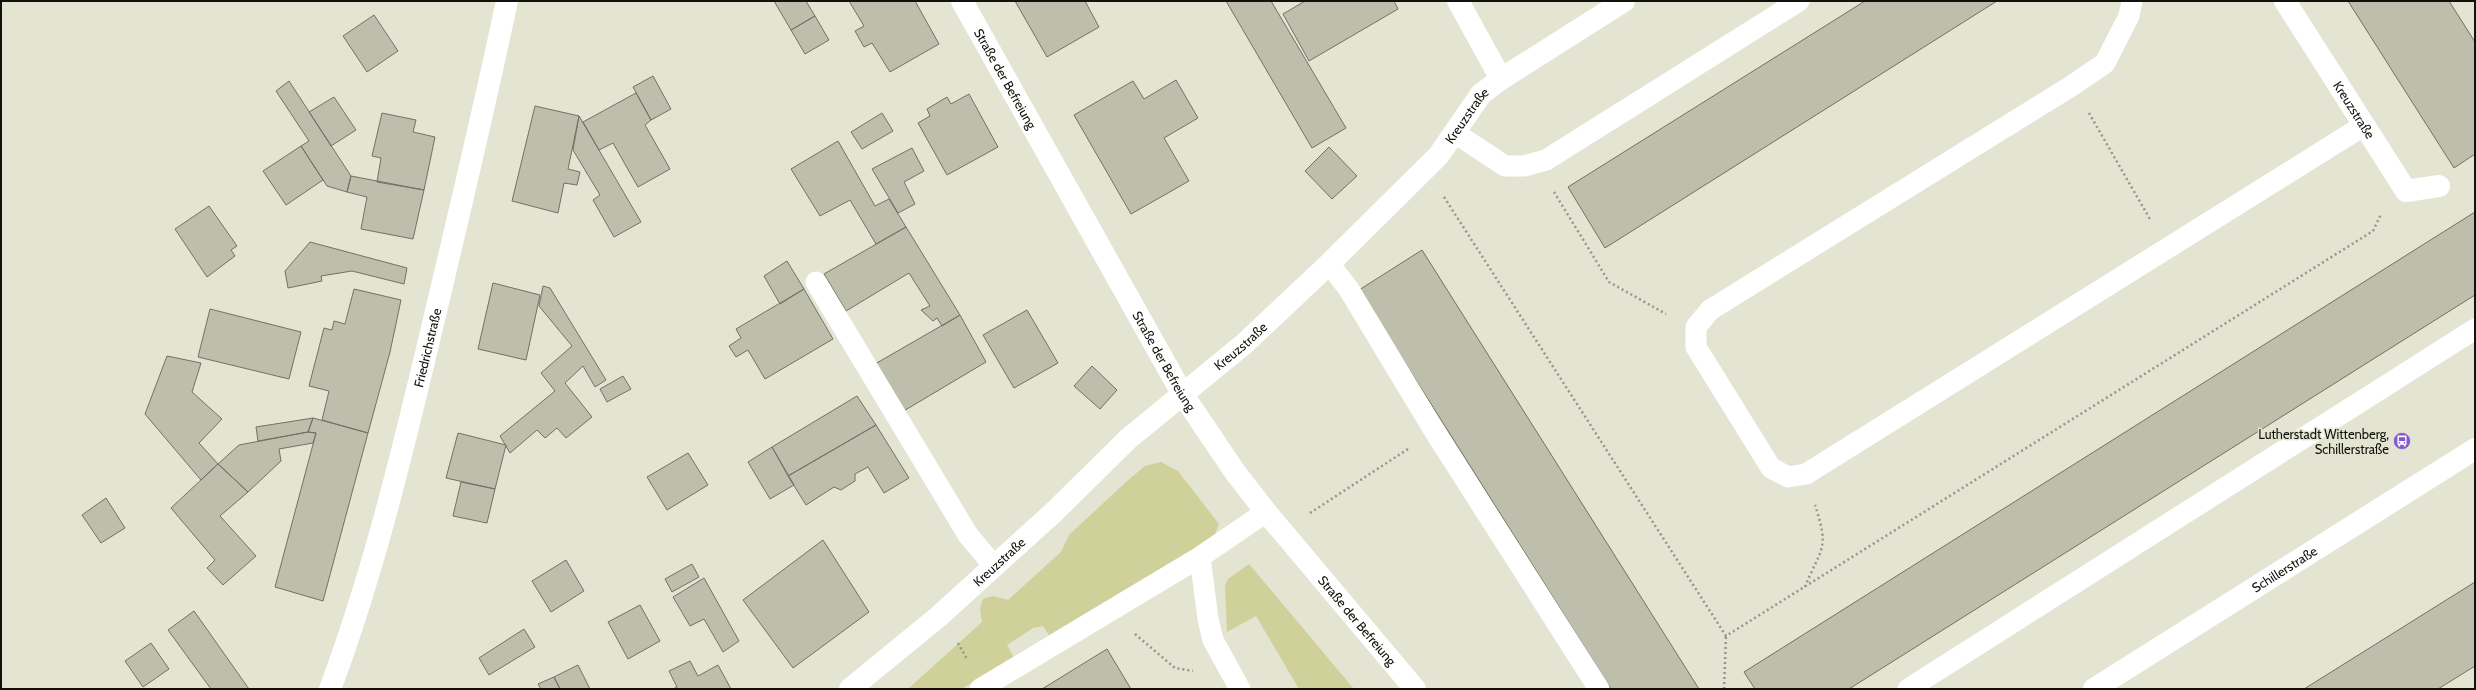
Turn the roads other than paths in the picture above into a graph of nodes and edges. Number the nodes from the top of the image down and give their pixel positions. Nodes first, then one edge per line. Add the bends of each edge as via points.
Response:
1 (507, 1) edge
2 (962, 1) edge
3 (1458, 1) edge
4 (1624, 1) edge
5 (1799, 1) edge
6 (2132, 1) edge
7 (2285, 1) edge
8 (1501, 79) junction
9 (2363, 126) junction
10 (1455, 133) junction
11 (2439, 186) dead end
12 (1329, 264) junction
13 (816, 282) dead end
14 (2475, 329) edge
15 (1183, 395) junction
16 (2475, 448) edge
17 (1266, 512) junction
18 (1200, 557) junction
19 (994, 566) junction
20 (2099, 688) edge
21 (330, 689) edge
22 (850, 689) edge
23 (980, 689) edge
24 (1240, 689) edge
25 (1415, 689) edge
26 (1599, 689) edge
27 (1908, 689) edge

1 - 21 street, Friedrichstraße via 406,436 360,602
2 - 15 street, Straße der Befreiung
3 - 8 street
4 - 8 street, Kreuzstraße
5 - 10 lane via 1546,160 1524,166 1505,166
6 - 9 lane via 2129,16 2105,63 1710,310 1696,327 1696,347 1771,468 1788,477 1806,474
7 - 9 street, Kreuzstraße
8 - 10 street, Kreuzstraße via 1481,94
9 - 11 street, Kreuzstraße via 2406,191
10 - 12 street, Kreuzstraße via 1439,155
12 - 15 street, Kreuzstraße via 1244,344
12 - 26 lane via 1348,288 1435,432
13 - 19 lane via 968,535
14 - 27 lane
15 - 17 street, Straße der Befreiung via 1235,472
15 - 19 street, Kreuzstraße via 1128,440
16 - 20 street, Schillerstraße
17 - 18 lane
17 - 25 street, Straße der Befreiung
18 - 23 lane
18 - 24 lane via 1213,640
19 - 22 street, Kreuzstraße via 926,627

